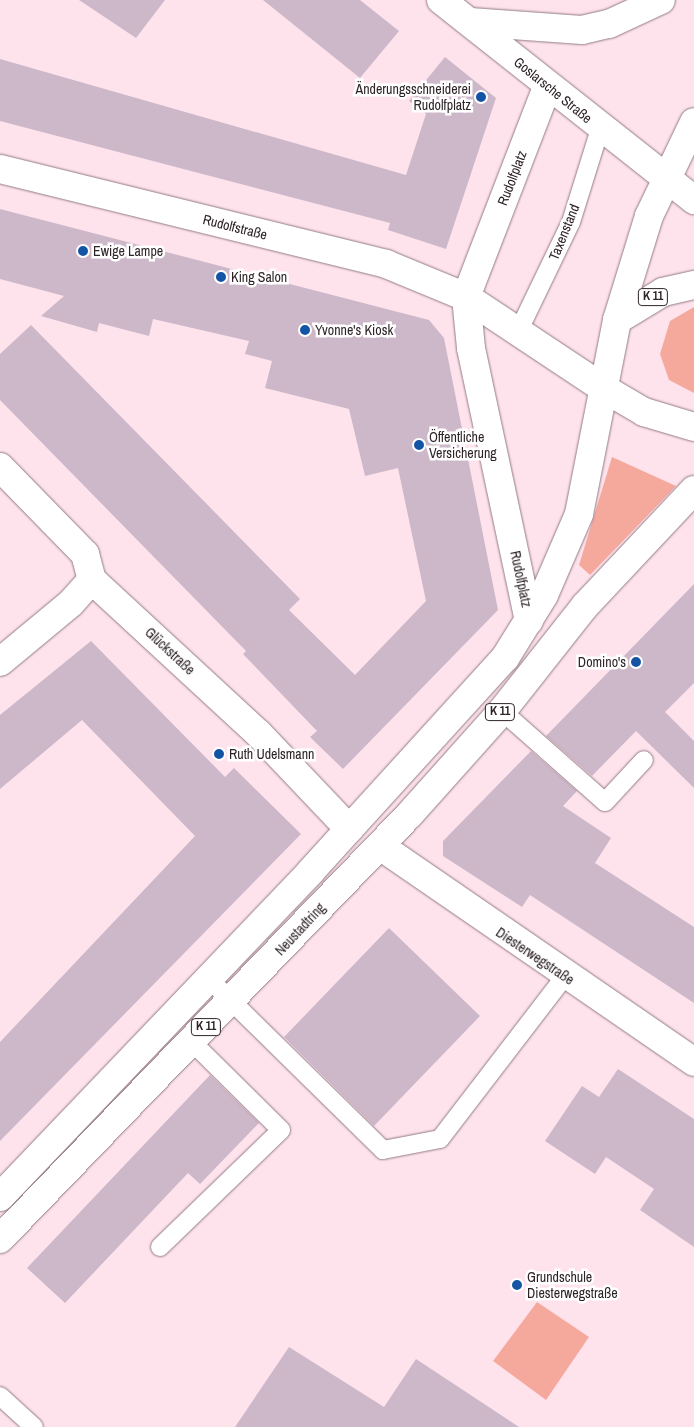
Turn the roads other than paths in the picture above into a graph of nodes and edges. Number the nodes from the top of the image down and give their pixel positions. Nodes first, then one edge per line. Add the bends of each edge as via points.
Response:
1 (441, 0) edge
2 (661, 0) edge
3 (470, 22) junction
4 (547, 87) junction
5 (694, 122) edge
6 (600, 129) junction
7 (0, 169) edge
8 (665, 180) junction
9 (694, 200) edge
10 (694, 285) edge
11 (466, 297) junction
12 (617, 320) junction
13 (518, 332) junction
14 (603, 388) junction
15 (694, 427) edge
16 (0, 467) edge
17 (694, 490) edge
18 (92, 580) junction
19 (529, 620) junction
20 (0, 662) edge
21 (502, 710) junction
22 (644, 760) dead end
23 (349, 830) junction
24 (380, 846) junction
25 (565, 976) junction
26 (209, 980) junction
27 (232, 1001) junction
28 (192, 1042) junction
29 (694, 1062) edge
30 (0, 1197) edge
31 (0, 1239) edge
32 (160, 1248) dead end
33 (0, 1396) edge
34 (34, 1427) edge

1 - 3 street, Goslarsche Straße
2 - 3 street via 609,24 582,30
3 - 4 street, Goslarsche Straße
4 - 6 street, Goslarsche Straße
4 - 11 street, Rudolfplatz
5 - 8 street, Rudolfplatz
6 - 8 street, Goslarsche Straße
6 - 13 lane, Taxenstand via 571,222
7 - 11 street, Rudolfstraße via 386,264
8 - 9 street
8 - 12 street, Rudolfplatz via 648,216
10 - 12 street, K 11 via 663,292
11 - 13 street
11 - 19 street, Rudolfplatz via 471,348
12 - 14 street, Rudolfplatz / K 11
13 - 14 street
14 - 15 street via 644,412
14 - 19 street, Rudolfplatz / K 11 via 578,514
16 - 18 street via 86,554
17 - 21 street, Neustadtring / K 11 via 585,606
18 - 20 street via 71,603
18 - 23 street, Glückstraße via 258,734
19 - 23 street, K 11 via 476,693
21 - 22 lane via 605,802
21 - 24 street, Neustadtring / K 11
23 - 26 street, K 11
24 - 25 street, Diesterwegstraße
24 - 27 street, Neustadtring / K 11
25 - 27 lane via 440,1139 383,1150
25 - 29 street, Diesterwegstraße
26 - 27 lane
26 - 30 street, K 11
27 - 28 street, Neustadtring / K 11
28 - 31 street, Neustadtring / K 11
28 - 32 lane via 281,1130
33 - 34 lane

